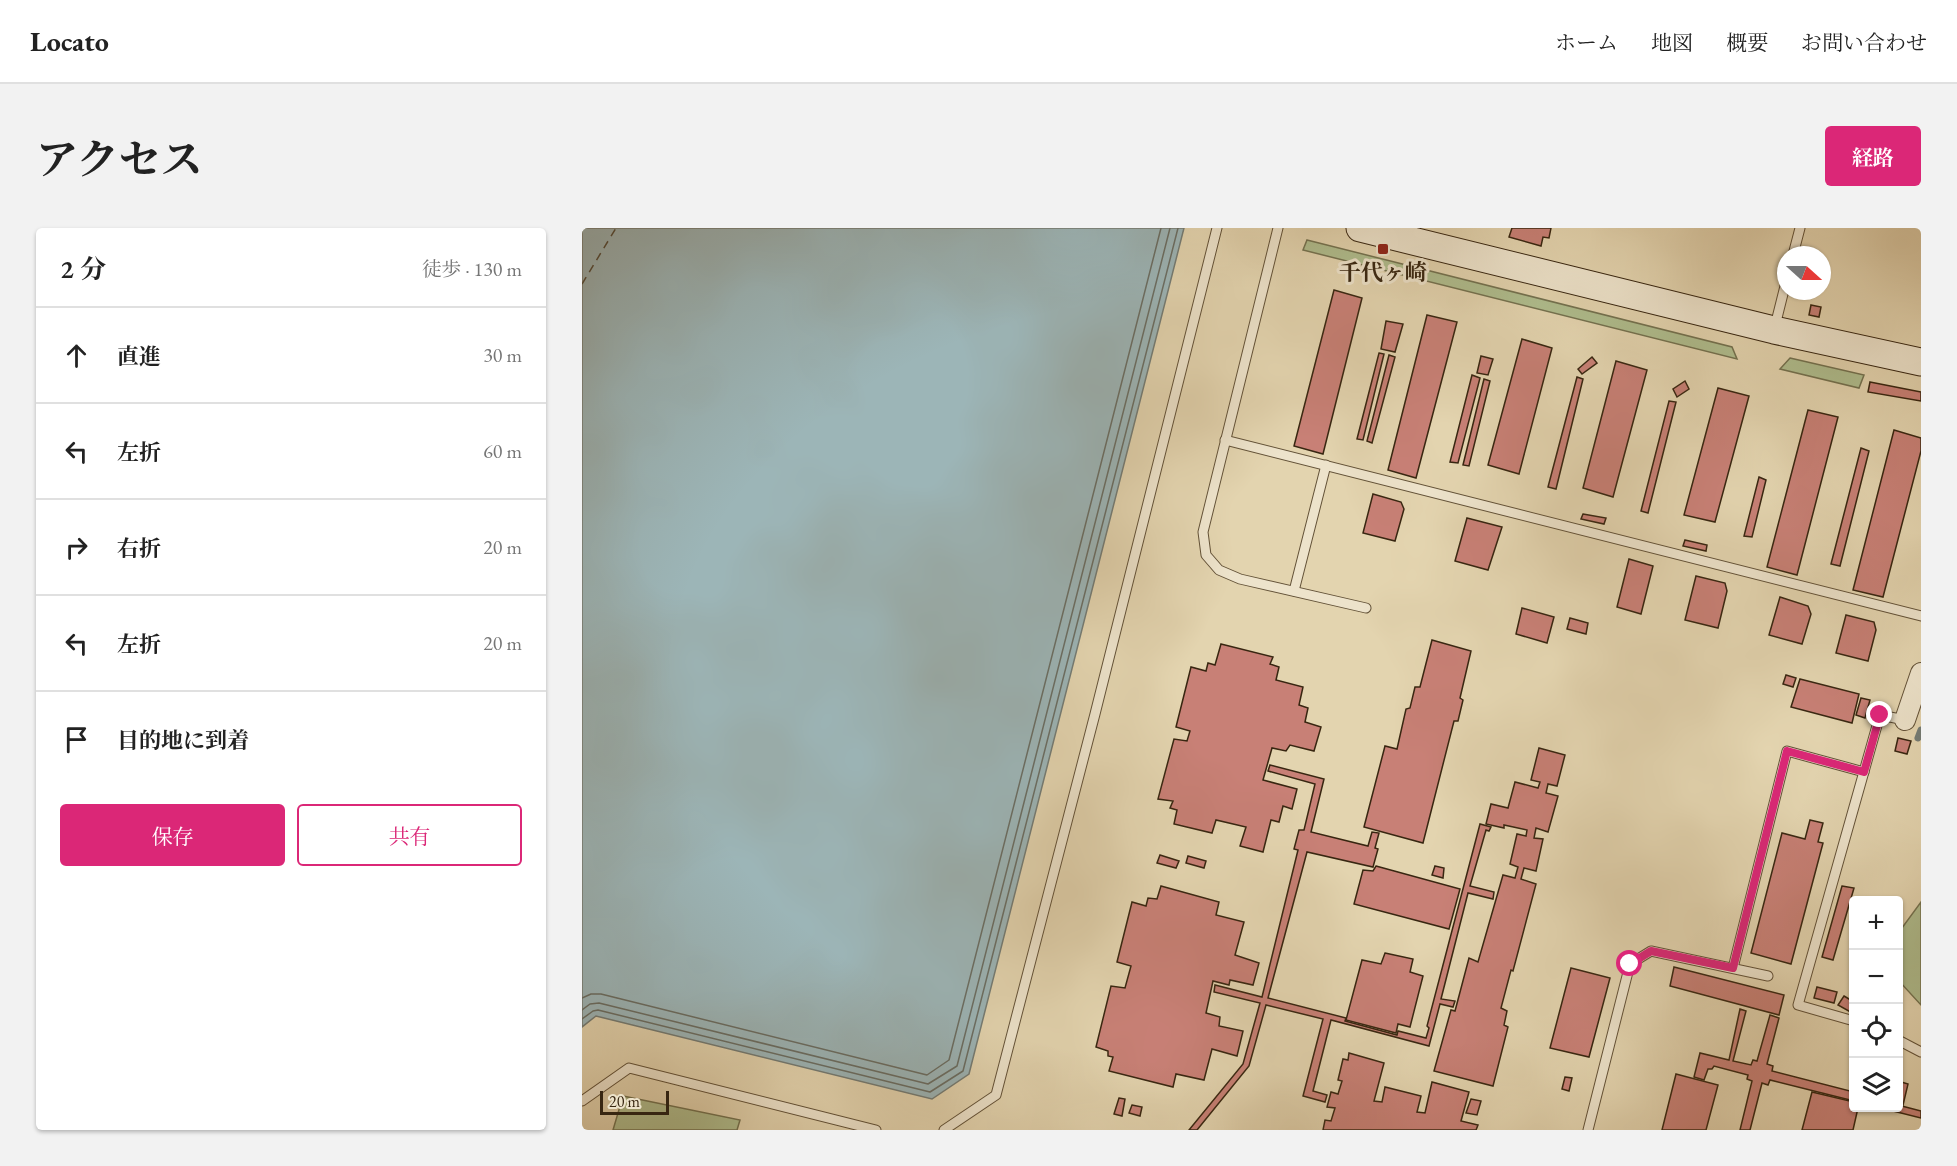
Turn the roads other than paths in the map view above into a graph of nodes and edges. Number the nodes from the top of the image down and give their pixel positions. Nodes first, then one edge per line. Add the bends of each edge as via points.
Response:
1 (1217, 228) edge
2 (1278, 228) edge
3 (1360, 228) edge
4 (1800, 228) edge
5 (1415, 235) edge
6 (1795, 246) edge
7 (1782, 300) edge
8 (1774, 330) junction
9 (1921, 362) edge
10 (1225, 440) junction
11 (1326, 465) junction
12 (1294, 591) junction
13 (1366, 608) dead end
14 (1921, 616) edge
15 (1921, 673) edge
16 (1905, 720) joint
17 (1864, 772) junction
18 (1733, 968) junction
19 (1768, 976) dead end
20 (1849, 1020) edge
21 (1903, 1042) edge
22 (1921, 1052) edge
23 (582, 1101) edge
24 (876, 1130) edge
25 (944, 1130) edge
26 (1588, 1130) edge

1 - 25 lane via 996,1095
2 - 10 lane
3 - 5 street
4 - 6 lane
5 - 8 street
7 - 8 lane
8 - 9 street
10 - 11 lane
10 - 12 lane via 1203,532 1206,555 1219,570 1240,579
11 - 12 lane
11 - 14 lane
12 - 13 lane
15 - 16 street
16 - 17 lane via 1880,715
17 - 18 lane via 1787,751
17 - 20 lane via 1798,1005
18 - 19 lane
18 - 26 lane via 1651,951 1630,964
21 - 22 lane
23 - 24 lane via 629,1068

